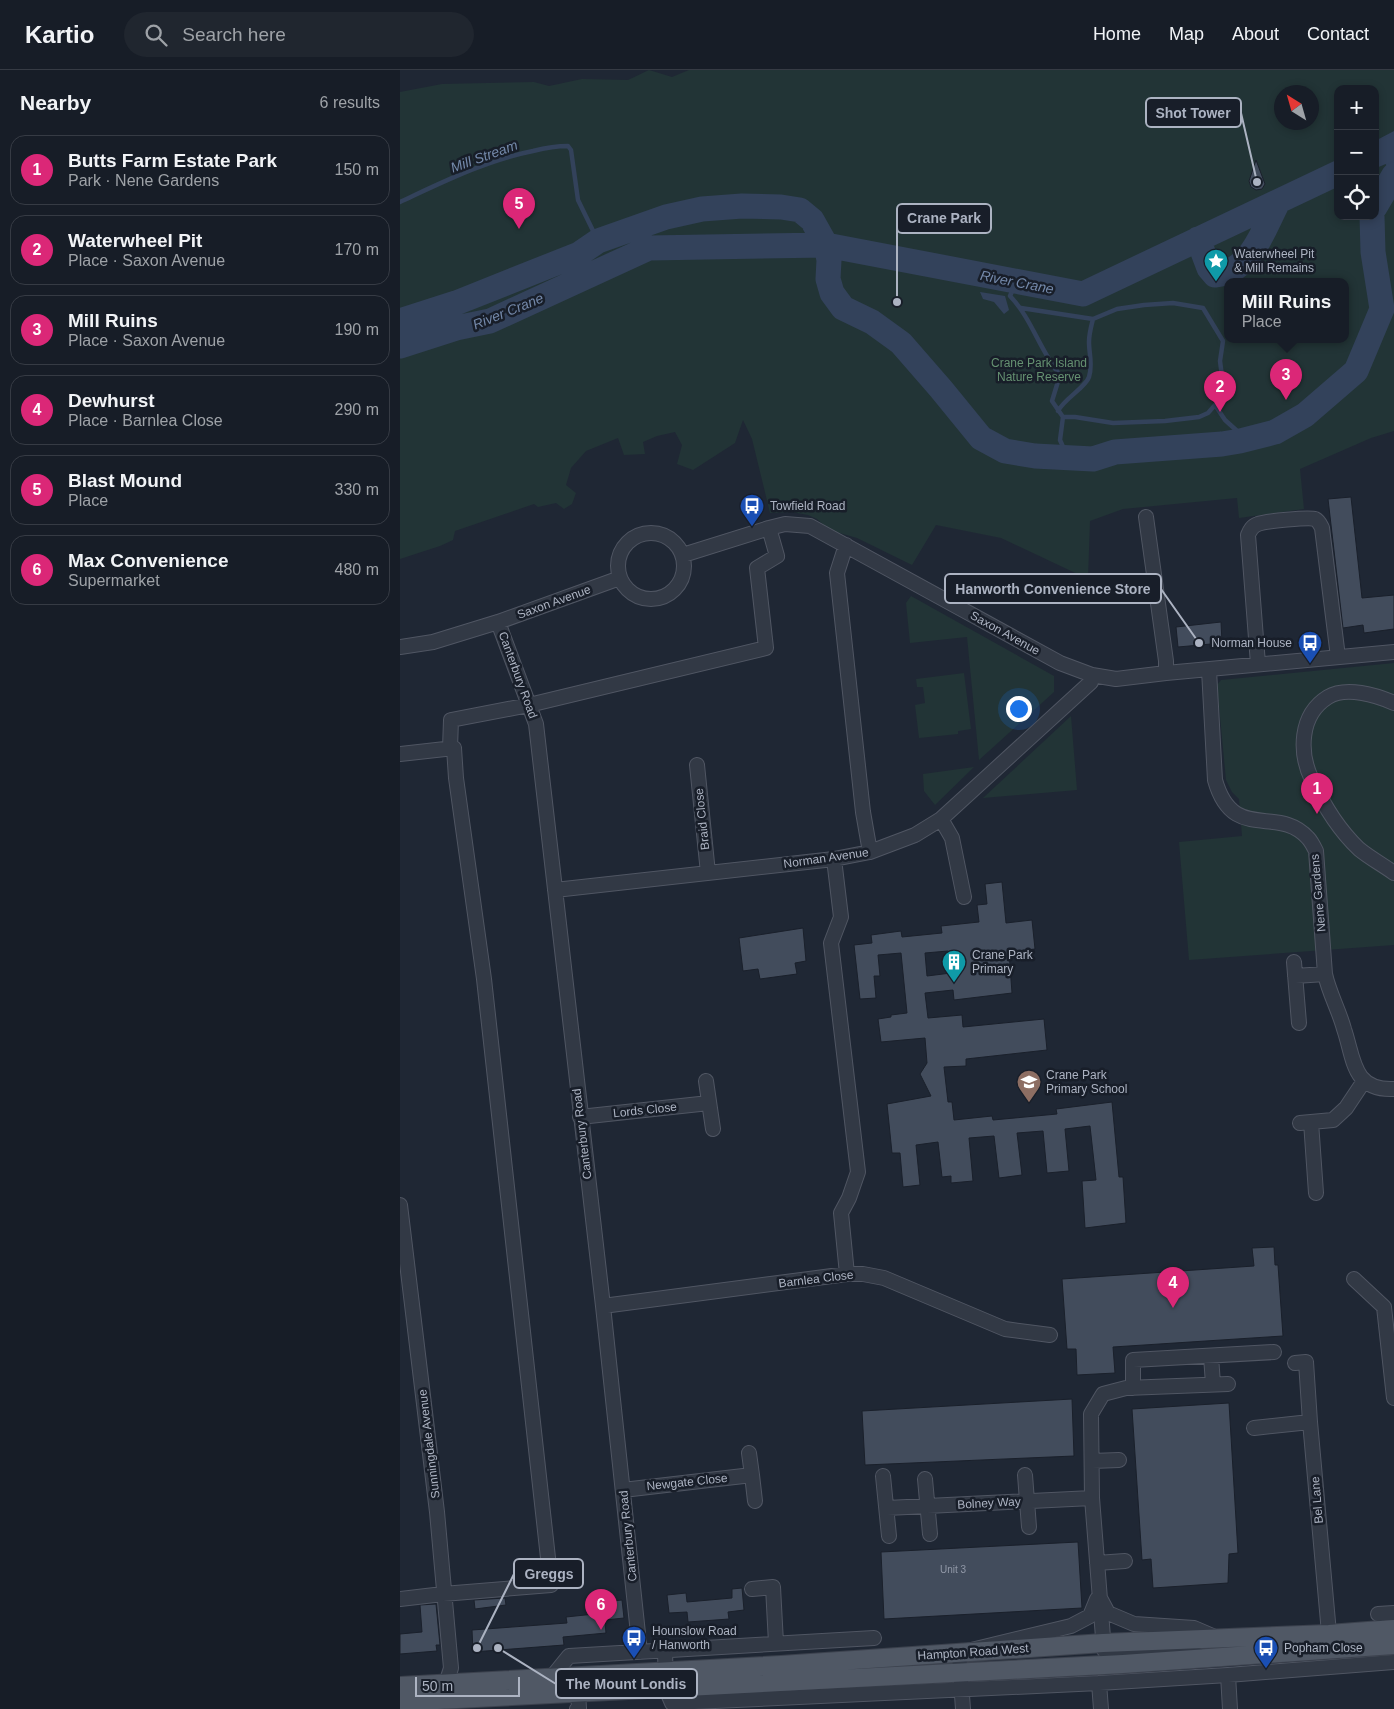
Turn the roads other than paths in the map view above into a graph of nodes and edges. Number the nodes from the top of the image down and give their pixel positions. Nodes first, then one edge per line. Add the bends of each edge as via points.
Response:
1 (1146, 517) dead end
2 (769, 528) junction
3 (846, 545) junction
4 (683, 555) junction
5 (620, 578) junction
6 (498, 622) junction
7 (400, 647) edge
8 (1394, 652) edge
9 (1338, 657) junction
10 (1258, 664) junction
11 (1209, 670) junction
12 (1166, 673) junction
13 (1092, 676) junction
14 (1394, 703) edge
15 (529, 705) junction
16 (450, 748) junction
17 (400, 754) edge
18 (697, 765) dead end
19 (941, 819) junction
20 (870, 852) junction
21 (834, 859) junction
22 (708, 873) junction
23 (1394, 873) edge
24 (555, 890) junction
25 (964, 897) dead end
26 (1325, 974) junction
27 (1299, 1023) dead end
28 (706, 1081) dead end
29 (1364, 1081) junction
30 (1394, 1089) edge
31 (709, 1104) junction
32 (580, 1117) junction
33 (713, 1130) dead end
34 (1316, 1193) dead end
35 (400, 1204) edge
36 (847, 1274) junction
37 (1354, 1279) dead end
38 (603, 1306) junction
39 (1389, 1307) edge
40 (1050, 1335) dead end
41 (1274, 1352) dead end
42 (1211, 1356) junction
43 (1295, 1363) dead end
44 (1213, 1384) junction
45 (1228, 1384) dead end
46 (1133, 1388) junction
47 (1394, 1398) edge
48 (1310, 1422) junction
49 (1254, 1428) dead end
50 (749, 1453) dead end
51 (1119, 1460) dead end
52 (1092, 1461) junction
53 (752, 1475) junction
54 (1025, 1475) dead end
55 (883, 1476) dead end
56 (924, 1480) dead end
57 (623, 1490) junction
58 (1092, 1498) junction
59 (755, 1501) dead end
60 (1027, 1501) junction
61 (927, 1506) junction
62 (887, 1508) junction
63 (1029, 1527) dead end
64 (930, 1534) dead end
65 (889, 1536) dead end
66 (1125, 1561) dead end
67 (1097, 1563) junction
68 (752, 1589) dead end
69 (443, 1594) junction
70 (1099, 1595) junction
71 (400, 1599) edge
72 (1394, 1613) edge
73 (1378, 1614) dead end
74 (1394, 1629) edge
75 (874, 1638) dead end
76 (1219, 1638) junction
77 (1330, 1642) junction
78 (776, 1643) junction
79 (1102, 1643) junction
80 (1394, 1645) edge
81 (665, 1651) junction
82 (640, 1652) junction
83 (959, 1653) junction
84 (1211, 1658) junction
85 (1394, 1662) edge
86 (1086, 1666) junction
87 (1228, 1675) junction
88 (552, 1677) junction
89 (665, 1680) junction
90 (961, 1681) junction
91 (447, 1683) junction
92 (1099, 1683) junction
93 (400, 1686) edge
94 (578, 1701) edge
95 (400, 1702) edge
96 (483, 1703) edge
97 (777, 1704) edge
98 (439, 1705) edge
99 (963, 1709) edge
100 (1101, 1709) edge
101 (1230, 1709) edge

1 - 12 street
2 - 3 street, Saxon Avenue via 785,524 810,526
2 - 4 street, Saxon Avenue
2 - 15 street via 777,556 757,568 766,648
3 - 13 street, Saxon Avenue via 1060,663
3 - 20 street via 837,573
4 - 5 street via 682,578 666,595 646,599 635,595
4 - 5 street via 670,538 650,532 640,534 623,547 619,557
5 - 6 street, Saxon Avenue
6 - 7 street, Saxon Avenue via 433,642
6 - 15 street, Canterbury Road
8 - 9 street, Saxon Avenue
9 - 10 street, Saxon Avenue
9 - 10 street via 1322,528 1313,518 1257,524 1248,535
10 - 11 street, Saxon Avenue
11 - 12 street, Saxon Avenue
11 - 26 street, Nene Gardens via 1215,780 1219,795 1229,809 1244,818 1295,828 1308,838 1316,851
12 - 13 street, Saxon Avenue via 1116,679
13 - 19 street, Norman Avenue via 1091,682
14 - 23 street via 1357,692 1328,697 1311,715 1303,733 1305,759 1324,802 1359,848
15 - 16 street via 451,720
15 - 24 street, Canterbury Road via 536,724
16 - 17 street
16 - 69 street via 454,748 484,979 551,1585
18 - 22 street, Braid Close
19 - 20 street, Norman Avenue via 915,835
19 - 25 street via 952,838
20 - 21 street, Norman Avenue
21 - 22 street, Norman Avenue
21 - 36 street via 841,917 831,943 858,1172 850,1198 841,1213
22 - 24 street, Norman Avenue
24 - 32 street, Canterbury Road
26 - 27 street via 1295,969
26 - 29 street, Nene Gardens via 1350,1055
28 - 31 street
29 - 30 street via 1374,1087
29 - 34 street via 1346,1108 1333,1120 1306,1123
31 - 32 street, Lords Close
31 - 33 street
32 - 38 street, Canterbury Road
35 - 69 street, Sunningdale Avenue via 437,1512
36 - 38 street, Barnlea Close
36 - 40 street, Barnlea Close via 884,1278 1005,1329
37 - 39 street
38 - 57 street, Canterbury Road
39 - 47 street
41 - 42 street
42 - 44 street
42 - 46 street via 1133,1360
43 - 48 street, Bel Lane via 1306,1362
44 - 45 street
44 - 46 street
46 - 52 street via 1103,1394 1091,1414
48 - 49 street
48 - 77 street, Bel Lane
50 - 53 street
51 - 52 street
52 - 58 street
53 - 57 street, Newgate Close
53 - 59 street
54 - 60 street
55 - 62 street
56 - 61 street
57 - 82 street, Canterbury Road
58 - 60 street, Bolney Way
58 - 67 street
60 - 61 street, Bolney Way
60 - 63 street
61 - 62 street, Bolney Way
61 - 64 street
62 - 65 street
66 - 67 street
67 - 70 street
68 - 78 street via 773,1587
69 - 71 street
69 - 91 street, Sunningdale Avenue via 451,1668
70 - 76 street via 1108,1613 1134,1624 1194,1628
70 - 79 street
70 - 83 street via 1090,1616 1071,1626
72 - 73 street
74 - 77 main road, Hampton Road West
75 - 78 street
76 - 77 main road, Hampton Road West
76 - 79 main road, Hampton Road West
77 - 80 main road, Hampton Road West
77 - 84 main road, Hampton Road West
78 - 81 street
79 - 83 main road, Hampton Road West
79 - 84 street via 1108,1654 1179,1651
79 - 86 street
81 - 82 street
81 - 89 street
82 - 88 street via 569,1656
83 - 89 main road, Hampton Road West
83 - 90 street
84 - 86 main road, Hampton Road West
85 - 87 street, Hampton Road West
86 - 90 main road, Hampton Road West
87 - 92 street, Hampton Road West
87 - 101 street
88 - 89 main road, Hampton Road West
88 - 91 main road, Hampton Road West
89 - 90 main road, Hampton Road West
89 - 94 main road, Hampton Road West
89 - 97 street, Hampton Road West via 672,1703
90 - 92 street, Hampton Road West
90 - 97 street, Hampton Road West
90 - 99 street
91 - 93 main road, Hampton Road West
91 - 98 street, Sunningdale Avenue
92 - 100 street
94 - 96 main road, Hampton Road West
95 - 98 main road, Hampton Road West
96 - 98 main road, Hampton Road West

